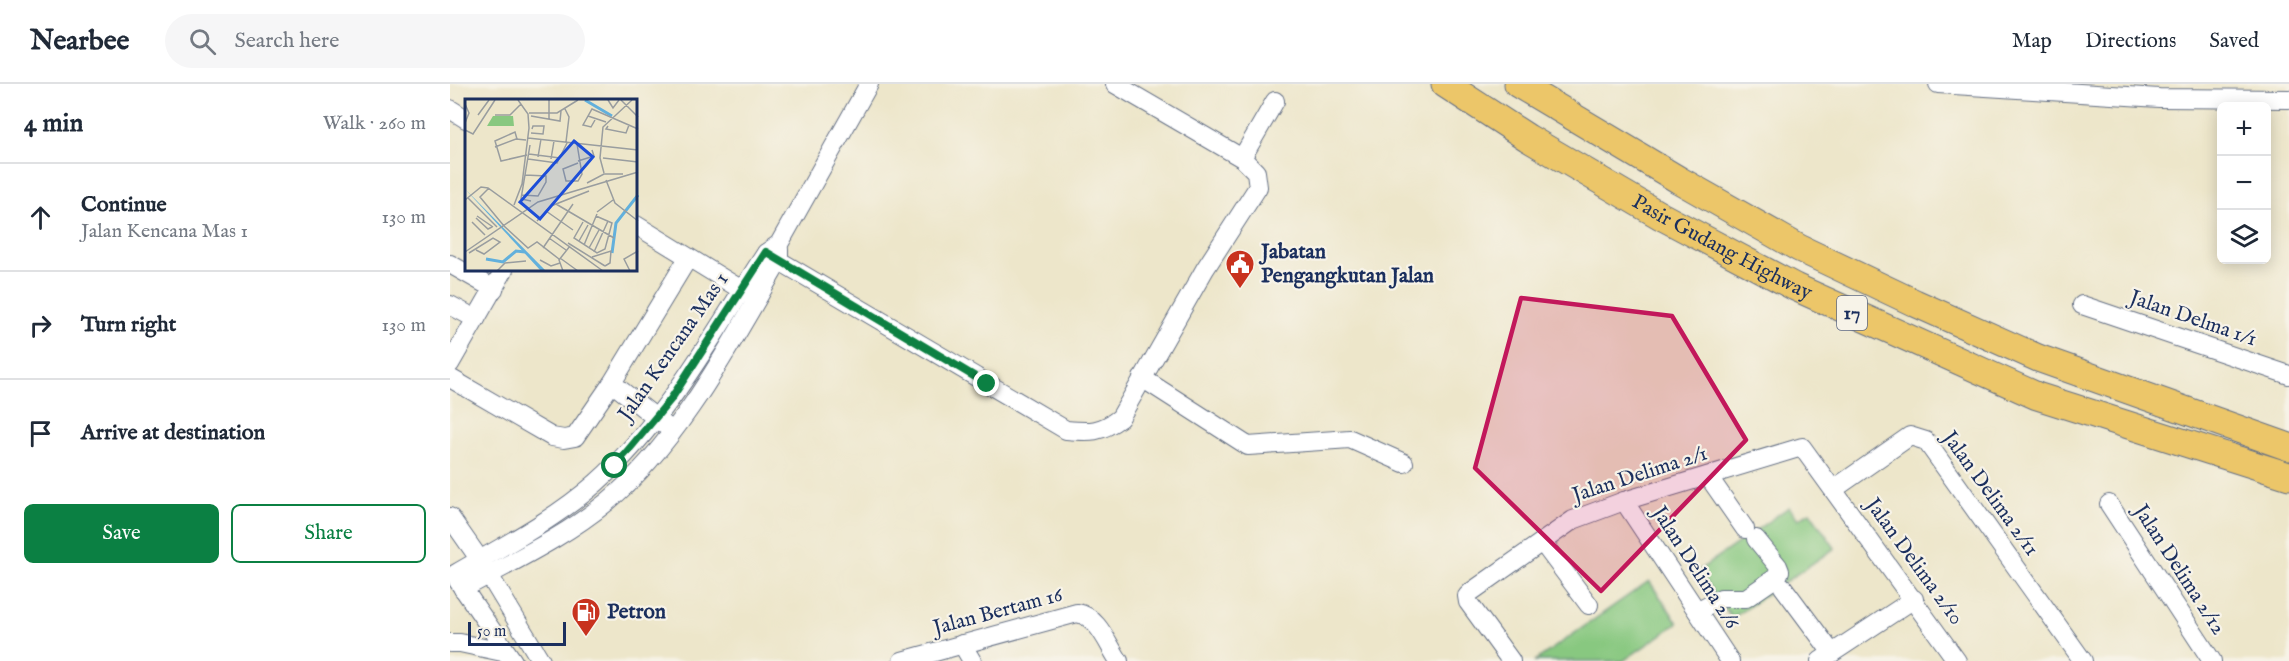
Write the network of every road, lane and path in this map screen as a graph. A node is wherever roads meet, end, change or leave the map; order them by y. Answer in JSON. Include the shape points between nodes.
{"nodes":[{"id":1,"x":869,"y":84,"type":"edge"},
{"id":2,"x":1115,"y":84,"type":"edge"},
{"id":3,"x":1445,"y":84,"type":"edge"},
{"id":4,"x":1518,"y":84,"type":"edge"},
{"id":5,"x":1938,"y":84,"type":"edge"},
{"id":6,"x":2076,"y":88,"type":"edge"},
{"id":7,"x":1137,"y":89,"type":"edge"},
{"id":8,"x":2289,"y":99,"type":"edge"},
{"id":9,"x":1275,"y":101,"type":"dead end"},
{"id":10,"x":450,"y":109,"type":"edge"},
{"id":11,"x":465,"y":118,"type":"edge"},
{"id":12,"x":1242,"y":158,"type":"junction"},
{"id":13,"x":638,"y":226,"type":"edge"},
{"id":14,"x":775,"y":252,"type":"junction"},
{"id":15,"x":688,"y":258,"type":"junction"},
{"id":16,"x":450,"y":264,"type":"edge"},
{"id":17,"x":503,"y":272,"type":"edge"},
{"id":18,"x":494,"y":289,"type":"junction"},
{"id":19,"x":749,"y":294,"type":"junction"},
{"id":20,"x":450,"y":305,"type":"edge"},
{"id":21,"x":2082,"y":305,"type":"dead end"},
{"id":22,"x":476,"y":320,"type":"junction"},
{"id":23,"x":450,"y":364,"type":"edge"},
{"id":24,"x":2289,"y":375,"type":"edge"},
{"id":25,"x":450,"y":378,"type":"edge"},
{"id":26,"x":1143,"y":378,"type":"junction"},
{"id":27,"x":612,"y":383,"type":"junction"},
{"id":28,"x":658,"y":417,"type":"junction"},
{"id":29,"x":672,"y":431,"type":"junction"},
{"id":30,"x":2289,"y":447,"type":"edge"},
{"id":31,"x":1404,"y":463,"type":"dead end"},
{"id":32,"x":1708,"y":476,"type":"junction"},
{"id":33,"x":2289,"y":476,"type":"edge"},
{"id":34,"x":1834,"y":489,"type":"junction"},
{"id":35,"x":1624,"y":501,"type":"junction"},
{"id":36,"x":2109,"y":504,"type":"dead end"},
{"id":37,"x":450,"y":517,"type":"edge"},
{"id":38,"x":1542,"y":542,"type":"junction"},
{"id":39,"x":484,"y":567,"type":"junction"},
{"id":40,"x":456,"y":577,"type":"edge"},
{"id":41,"x":1783,"y":587,"type":"dead end"},
{"id":42,"x":1914,"y":599,"type":"junction"},
{"id":43,"x":1589,"y":605,"type":"dead end"},
{"id":44,"x":1697,"y":611,"type":"junction"},
{"id":45,"x":450,"y":643,"type":"edge"},
{"id":46,"x":962,"y":644,"type":"junction"},
{"id":47,"x":510,"y":657,"type":"edge"},
{"id":48,"x":1826,"y":657,"type":"edge"},
{"id":49,"x":541,"y":661,"type":"edge"},
{"id":50,"x":902,"y":661,"type":"edge"},
{"id":51,"x":972,"y":661,"type":"edge"},
{"id":52,"x":1119,"y":661,"type":"edge"},
{"id":53,"x":1511,"y":661,"type":"edge"},
{"id":54,"x":1730,"y":661,"type":"edge"},
{"id":55,"x":1958,"y":661,"type":"edge"},
{"id":56,"x":2083,"y":661,"type":"edge"},
{"id":57,"x":2212,"y":661,"type":"edge"}],
"edges":[{"from":1,"to":14,"type":"street","name":"Jalan Kencana Mas 1"},
{"from":2,"to":7,"type":"street"},
{"from":3,"to":33,"type":"highway","name":"Pasir Gudang Highway","number":"17","via":[[1661,216],[1795,287],[2037,396]]},
{"from":4,"to":30,"type":"highway","name":"Pasir Gudang Highway","number":"17","via":[[1799,248],[1915,303],[2038,358]]},
{"from":5,"to":6,"type":"street"},
{"from":6,"to":8,"type":"street","via":[[2159,98]]},
{"from":7,"to":12,"type":"street"},
{"from":9,"to":12,"type":"street"},
{"from":10,"to":11,"type":"street"},
{"from":12,"to":26,"type":"street","via":[[1256,172],[1258,187],[1204,269]]},
{"from":13,"to":15,"type":"street"},
{"from":14,"to":19,"type":"street","name":"Jalan Kencana Mas 1"},
{"from":14,"to":26,"type":"street","via":[[1066,430],[1106,429],[1120,418]]},
{"from":15,"to":19,"type":"street"},
{"from":15,"to":27,"type":"street"},
{"from":16,"to":18,"type":"street"},
{"from":17,"to":18,"type":"street"},
{"from":18,"to":22,"type":"street"},
{"from":19,"to":28,"type":"street","name":"Jalan Kencana Mas 1"},
{"from":19,"to":29,"type":"street","name":"Jalan Kencana Mas 1","via":[[689,409]]},
{"from":20,"to":22,"type":"street"},
{"from":21,"to":24,"type":"street","name":"Jalan Delma 1/1"},
{"from":22,"to":23,"type":"street"},
{"from":25,"to":27,"type":"street","via":[[552,437],[564,440],[575,437]]},
{"from":26,"to":31,"type":"street","via":[[1248,446],[1350,439]]},
{"from":27,"to":28,"type":"street"},
{"from":28,"to":29,"type":"street"},
{"from":28,"to":39,"type":"street","name":"Jalan Kencana Mas 1","via":[[615,466],[572,503]]},
{"from":29,"to":39,"type":"street","name":"Jalan Kencana Mas 1","via":[[630,482],[585,519],[545,545]]},
{"from":32,"to":34,"type":"street","name":"Jalan Delima 2/1","via":[[1802,447]]},
{"from":32,"to":35,"type":"street","name":"Jalan Delima 2/1"},
{"from":32,"to":44,"type":"street","via":[[1780,572],[1746,598],[1721,598]]},
{"from":34,"to":42,"type":"street","name":"Jalan Delima 2/10"},
{"from":34,"to":56,"type":"street","name":"Jalan Delima 2/11","via":[[1910,436],[1926,441]]},
{"from":35,"to":38,"type":"street","name":"Jalan Delima 2/1","via":[[1573,520]]},
{"from":35,"to":44,"type":"street","name":"Jalan Delima 2/6"},
{"from":36,"to":57,"type":"street","name":"Jalan Delima 2/12"},
{"from":37,"to":39,"type":"street"},
{"from":38,"to":43,"type":"street"},
{"from":38,"to":53,"type":"street","name":"Jalan Delima 2/1","via":[[1467,596]]},
{"from":39,"to":40,"type":"street","name":"Jalan Kencana Mas 1"},
{"from":39,"to":49,"type":"street"},
{"from":40,"to":47,"type":"street"},
{"from":41,"to":48,"type":"street"},
{"from":42,"to":48,"type":"street"},
{"from":42,"to":55,"type":"street","name":"Jalan Delima 2/10"},
{"from":44,"to":54,"type":"street","name":"Jalan Delima 2/6"},
{"from":45,"to":47,"type":"street"},
{"from":46,"to":50,"type":"street","name":"Jalan Bertam 16"},
{"from":46,"to":51,"type":"street"},
{"from":46,"to":52,"type":"street","name":"Jalan Bertam 16","via":[[1077,613],[1092,619]]}]}
